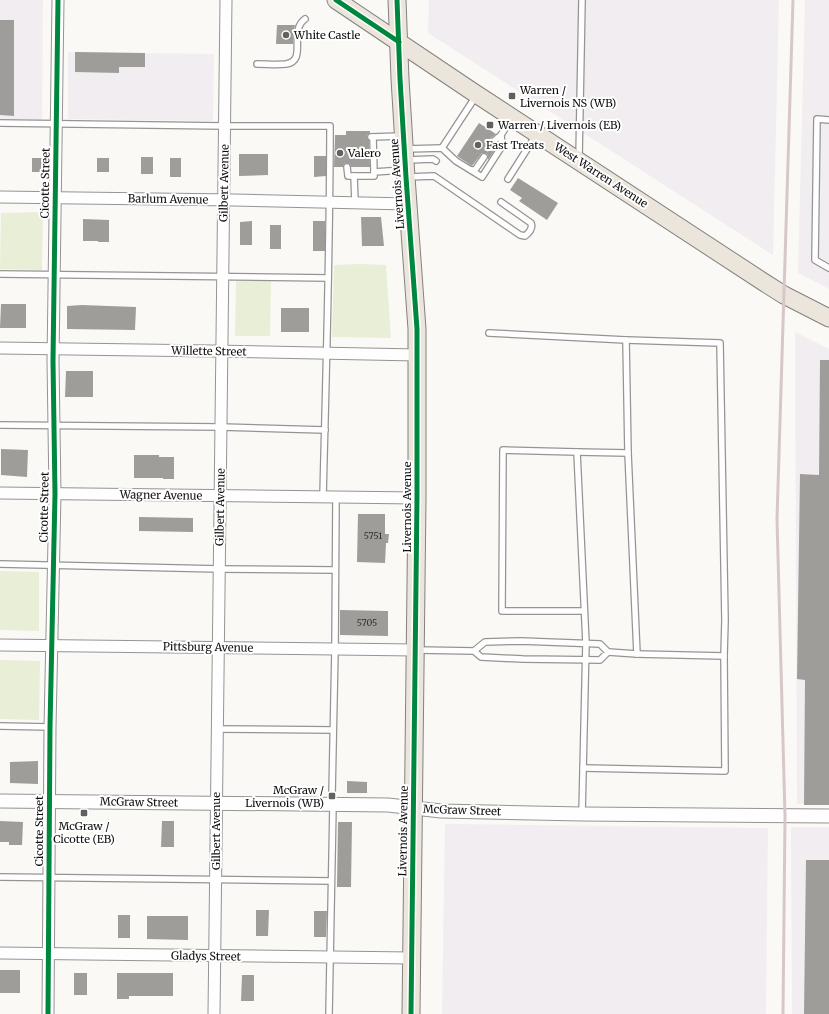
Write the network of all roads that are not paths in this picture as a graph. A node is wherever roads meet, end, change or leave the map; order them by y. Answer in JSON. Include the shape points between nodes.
{"nodes":[{"id":1,"x":58,"y":0,"type":"edge"},
{"id":2,"x":226,"y":0,"type":"edge"},
{"id":3,"x":336,"y":0,"type":"edge"},
{"id":4,"x":397,"y":0,"type":"edge"},
{"id":5,"x":582,"y":0,"type":"edge"},
{"id":6,"x":305,"y":19,"type":"dead end"},
{"id":7,"x":399,"y":42,"type":"junction"},
{"id":8,"x":257,"y":64,"type":"dead end"},
{"id":9,"x":477,"y":94,"type":"junction"},
{"id":10,"x":512,"y":117,"type":"junction"},
{"id":11,"x":829,"y":120,"type":"edge"},
{"id":12,"x":0,"y":123,"type":"edge"},
{"id":13,"x":56,"y":123,"type":"junction"},
{"id":14,"x":224,"y":126,"type":"junction"},
{"id":15,"x":537,"y":133,"type":"junction"},
{"id":16,"x":501,"y":135,"type":"junction"},
{"id":17,"x":442,"y":148,"type":"junction"},
{"id":18,"x":490,"y":148,"type":"dead end"},
{"id":19,"x":484,"y":157,"type":"dead end"},
{"id":20,"x":405,"y":158,"type":"junction"},
{"id":21,"x":579,"y":160,"type":"junction"},
{"id":22,"x":436,"y":161,"type":"dead end"},
{"id":23,"x":348,"y":167,"type":"dead end"},
{"id":24,"x":471,"y":170,"type":"junction"},
{"id":25,"x":374,"y":172,"type":"junction"},
{"id":26,"x":354,"y":176,"type":"junction"},
{"id":27,"x":508,"y":179,"type":"dead end"},
{"id":28,"x":0,"y":197,"type":"edge"},
{"id":29,"x":55,"y":198,"type":"junction"},
{"id":30,"x":223,"y":200,"type":"junction"},
{"id":31,"x":330,"y":202,"type":"junction"},
{"id":32,"x":355,"y":202,"type":"junction"},
{"id":33,"x":501,"y":202,"type":"dead end"},
{"id":34,"x":408,"y":204,"type":"junction"},
{"id":35,"x":829,"y":268,"type":"edge"},
{"id":36,"x":0,"y":274,"type":"edge"},
{"id":37,"x":54,"y":274,"type":"junction"},
{"id":38,"x":223,"y":277,"type":"junction"},
{"id":39,"x":328,"y":278,"type":"junction"},
{"id":40,"x":827,"y":315,"type":"edge"},
{"id":41,"x":489,"y":333,"type":"dead end"},
{"id":42,"x":626,"y":340,"type":"junction"},
{"id":43,"x":0,"y":348,"type":"edge"},
{"id":44,"x":53,"y":349,"type":"junction"},
{"id":45,"x":222,"y":351,"type":"junction"},
{"id":46,"x":327,"y":352,"type":"junction"},
{"id":47,"x":418,"y":355,"type":"junction"},
{"id":48,"x":0,"y":426,"type":"edge"},
{"id":49,"x":54,"y":426,"type":"junction"},
{"id":50,"x":221,"y":427,"type":"junction"},
{"id":51,"x":325,"y":430,"type":"junction"},
{"id":52,"x":577,"y":452,"type":"junction"},
{"id":53,"x":628,"y":453,"type":"junction"},
{"id":54,"x":0,"y":493,"type":"edge"},
{"id":55,"x":55,"y":494,"type":"junction"},
{"id":56,"x":221,"y":496,"type":"junction"},
{"id":57,"x":323,"y":497,"type":"junction"},
{"id":58,"x":336,"y":498,"type":"junction"},
{"id":59,"x":417,"y":498,"type":"junction"},
{"id":60,"x":0,"y":564,"type":"edge"},
{"id":61,"x":53,"y":565,"type":"junction"},
{"id":62,"x":220,"y":569,"type":"junction"},
{"id":63,"x":335,"y":570,"type":"junction"},
{"id":64,"x":584,"y":611,"type":"junction"},
{"id":65,"x":586,"y":644,"type":"junction"},
{"id":66,"x":0,"y":645,"type":"edge"},
{"id":67,"x":52,"y":645,"type":"junction"},
{"id":68,"x":218,"y":647,"type":"junction"},
{"id":69,"x":335,"y":649,"type":"junction"},
{"id":70,"x":415,"y":650,"type":"junction"},
{"id":71,"x":474,"y":651,"type":"junction"},
{"id":72,"x":608,"y":652,"type":"junction"},
{"id":73,"x":637,"y":654,"type":"junction"},
{"id":74,"x":724,"y":656,"type":"junction"},
{"id":75,"x":586,"y":660,"type":"junction"},
{"id":76,"x":0,"y":726,"type":"edge"},
{"id":77,"x":50,"y":727,"type":"junction"},
{"id":78,"x":217,"y":729,"type":"junction"},
{"id":79,"x":333,"y":730,"type":"junction"},
{"id":80,"x":583,"y":768,"type":"junction"},
{"id":81,"x":0,"y":801,"type":"edge"},
{"id":82,"x":50,"y":801,"type":"junction"},
{"id":83,"x":216,"y":803,"type":"junction"},
{"id":84,"x":333,"y":805,"type":"junction"},
{"id":85,"x":413,"y":808,"type":"junction"},
{"id":86,"x":582,"y":814,"type":"junction"},
{"id":87,"x":829,"y":816,"type":"edge"},
{"id":88,"x":0,"y":877,"type":"edge"},
{"id":89,"x":49,"y":877,"type":"junction"},
{"id":90,"x":216,"y":879,"type":"junction"},
{"id":91,"x":331,"y":880,"type":"junction"},
{"id":92,"x":0,"y":953,"type":"edge"},
{"id":93,"x":48,"y":954,"type":"junction"},
{"id":94,"x":215,"y":956,"type":"junction"},
{"id":95,"x":330,"y":957,"type":"junction"},
{"id":96,"x":411,"y":958,"type":"junction"},
{"id":97,"x":48,"y":1014,"type":"edge"},
{"id":98,"x":214,"y":1014,"type":"edge"},
{"id":99,"x":329,"y":1014,"type":"edge"},
{"id":100,"x":411,"y":1014,"type":"edge"}],
"edges":[{"from":1,"to":13,"type":"street","name":"Cicotte Street"},
{"from":2,"to":14,"type":"street","name":"Gilbert Avenue"},
{"from":3,"to":7,"type":"main road","name":"West Warren Avenue"},
{"from":4,"to":7,"type":"main road","name":"Livernois Avenue"},
{"from":5,"to":21,"type":"lane"},
{"from":6,"to":8,"type":"lane","via":[[298,28],[295,60],[286,64]]},
{"from":7,"to":9,"type":"main road","name":"West Warren Avenue"},
{"from":7,"to":20,"type":"main road","name":"Livernois Avenue"},
{"from":9,"to":10,"type":"main road","name":"West Warren Avenue"},
{"from":9,"to":17,"type":"lane"},
{"from":10,"to":15,"type":"main road","name":"West Warren Avenue"},
{"from":10,"to":16,"type":"lane"},
{"from":11,"to":35,"type":"lane","via":[[817,119],[816,260]]},
{"from":12,"to":13,"type":"lane"},
{"from":13,"to":14,"type":"lane"},
{"from":13,"to":29,"type":"street","name":"Cicotte Street"},
{"from":14,"to":30,"type":"street","name":"Gilbert Avenue"},
{"from":14,"to":31,"type":"lane","via":[[330,126]]},
{"from":15,"to":21,"type":"main road","name":"West Warren Avenue"},
{"from":15,"to":27,"type":"lane"},
{"from":16,"to":18,"type":"lane"},
{"from":16,"to":24,"type":"lane","via":[[502,146],[482,177]]},
{"from":17,"to":20,"type":"lane"},
{"from":17,"to":24,"type":"lane"},
{"from":19,"to":24,"type":"lane","via":[[474,170]]},
{"from":20,"to":22,"type":"lane"},
{"from":20,"to":25,"type":"lane"},
{"from":20,"to":25,"type":"lane","via":[[372,137]]},
{"from":20,"to":33,"type":"lane","via":[[520,235],[528,234],[531,223]]},
{"from":20,"to":34,"type":"main road","name":"Livernois Avenue"},
{"from":21,"to":40,"type":"main road","name":"West Warren Avenue","via":[[778,291]]},
{"from":23,"to":26,"type":"lane","via":[[348,176]]},
{"from":25,"to":26,"type":"lane","via":[[374,176]]},
{"from":26,"to":32,"type":"lane"},
{"from":28,"to":29,"type":"street","name":"Barlum Avenue"},
{"from":29,"to":30,"type":"street","name":"Barlum Avenue"},
{"from":29,"to":37,"type":"street","name":"Cicotte Street"},
{"from":30,"to":31,"type":"street","name":"Barlum Avenue"},
{"from":30,"to":38,"type":"street","name":"Gilbert Avenue"},
{"from":31,"to":32,"type":"street","name":"Barlum Avenue"},
{"from":31,"to":39,"type":"lane"},
{"from":32,"to":34,"type":"street","name":"Barlum Avenue"},
{"from":34,"to":47,"type":"main road","name":"Livernois Avenue"},
{"from":36,"to":37,"type":"lane"},
{"from":37,"to":38,"type":"lane"},
{"from":37,"to":44,"type":"street","name":"Cicotte Street"},
{"from":38,"to":39,"type":"lane"},
{"from":38,"to":45,"type":"street","name":"Gilbert Avenue"},
{"from":39,"to":46,"type":"lane"},
{"from":41,"to":42,"type":"lane"},
{"from":42,"to":53,"type":"lane"},
{"from":42,"to":74,"type":"lane","via":[[720,343]]},
{"from":43,"to":44,"type":"street","name":"Willette Street"},
{"from":44,"to":45,"type":"street","name":"Willette Street"},
{"from":44,"to":49,"type":"street","name":"Cicotte Street"},
{"from":45,"to":46,"type":"street","name":"Willette Street"},
{"from":45,"to":50,"type":"street","name":"Gilbert Avenue"},
{"from":46,"to":47,"type":"street","name":"Willette Street"},
{"from":46,"to":51,"type":"lane"},
{"from":47,"to":59,"type":"main road","name":"Livernois Avenue"},
{"from":48,"to":49,"type":"lane"},
{"from":49,"to":50,"type":"lane"},
{"from":49,"to":55,"type":"street","name":"Cicotte Street"},
{"from":50,"to":51,"type":"lane"},
{"from":50,"to":56,"type":"street","name":"Gilbert Avenue"},
{"from":51,"to":57,"type":"lane"},
{"from":52,"to":53,"type":"lane"},
{"from":52,"to":64,"type":"lane"},
{"from":52,"to":64,"type":"lane","via":[[503,450],[502,611]]},
{"from":53,"to":73,"type":"lane"},
{"from":54,"to":55,"type":"street","name":"Wagner Avenue"},
{"from":55,"to":56,"type":"street","name":"Wagner Avenue"},
{"from":55,"to":61,"type":"street","name":"Cicotte Street"},
{"from":56,"to":57,"type":"street","name":"Wagner Avenue"},
{"from":56,"to":62,"type":"street","name":"Gilbert Avenue"},
{"from":57,"to":58,"type":"street","name":"Wagner Avenue"},
{"from":58,"to":59,"type":"street","name":"Wagner Avenue"},
{"from":58,"to":63,"type":"lane"},
{"from":59,"to":70,"type":"main road","name":"Livernois Avenue"},
{"from":60,"to":61,"type":"lane"},
{"from":61,"to":62,"type":"lane"},
{"from":61,"to":67,"type":"street","name":"Cicotte Street"},
{"from":62,"to":63,"type":"lane"},
{"from":62,"to":68,"type":"street","name":"Gilbert Avenue"},
{"from":63,"to":69,"type":"lane"},
{"from":64,"to":65,"type":"lane"},
{"from":65,"to":71,"type":"lane","via":[[485,642]]},
{"from":65,"to":72,"type":"lane","via":[[600,644]]},
{"from":65,"to":75,"type":"lane"},
{"from":66,"to":67,"type":"street","name":"Pittsburg Avenue"},
{"from":67,"to":68,"type":"street","name":"Pittsburg Avenue"},
{"from":67,"to":77,"type":"street","name":"Cicotte Street"},
{"from":68,"to":69,"type":"street","name":"Pittsburg Avenue"},
{"from":68,"to":78,"type":"street","name":"Gilbert Avenue"},
{"from":69,"to":70,"type":"street","name":"Pittsburg Avenue"},
{"from":69,"to":79,"type":"lane"},
{"from":70,"to":71,"type":"lane"},
{"from":70,"to":85,"type":"main road","name":"Livernois Avenue"},
{"from":71,"to":75,"type":"lane","via":[[481,657]]},
{"from":72,"to":73,"type":"lane"},
{"from":72,"to":75,"type":"lane","via":[[600,660]]},
{"from":73,"to":74,"type":"lane"},
{"from":74,"to":80,"type":"lane","via":[[725,771]]},
{"from":75,"to":80,"type":"lane"},
{"from":76,"to":77,"type":"lane"},
{"from":77,"to":82,"type":"street","name":"Cicotte Street"},
{"from":78,"to":79,"type":"lane"},
{"from":78,"to":83,"type":"street","name":"Gilbert Avenue"},
{"from":79,"to":84,"type":"lane"},
{"from":80,"to":86,"type":"lane"},
{"from":81,"to":82,"type":"street","name":"McGraw Street"},
{"from":82,"to":83,"type":"street","name":"McGraw Street"},
{"from":82,"to":89,"type":"street","name":"Cicotte Street"},
{"from":83,"to":84,"type":"street","name":"McGraw Street"},
{"from":83,"to":90,"type":"street","name":"Gilbert Avenue"},
{"from":84,"to":85,"type":"street","name":"McGraw Street","via":[[388,805]]},
{"from":84,"to":91,"type":"lane"},
{"from":85,"to":86,"type":"street","name":"McGraw Street","via":[[441,811]]},
{"from":85,"to":96,"type":"main road","name":"Livernois Avenue"},
{"from":86,"to":87,"type":"street","name":"McGraw Street"},
{"from":88,"to":89,"type":"lane"},
{"from":89,"to":90,"type":"lane"},
{"from":89,"to":93,"type":"street","name":"Cicotte Street"},
{"from":90,"to":91,"type":"lane"},
{"from":90,"to":94,"type":"street","name":"Gilbert Avenue"},
{"from":91,"to":95,"type":"lane"},
{"from":92,"to":93,"type":"street","name":"Gladys Street"},
{"from":93,"to":94,"type":"street","name":"Gladys Street"},
{"from":93,"to":97,"type":"street","name":"Cicotte Street"},
{"from":94,"to":95,"type":"street","name":"Gladys Street"},
{"from":94,"to":98,"type":"street","name":"Gilbert Avenue"},
{"from":95,"to":96,"type":"street","name":"Gladys Street"},
{"from":95,"to":99,"type":"lane"},
{"from":96,"to":100,"type":"main road","name":"Livernois Avenue"}]}
